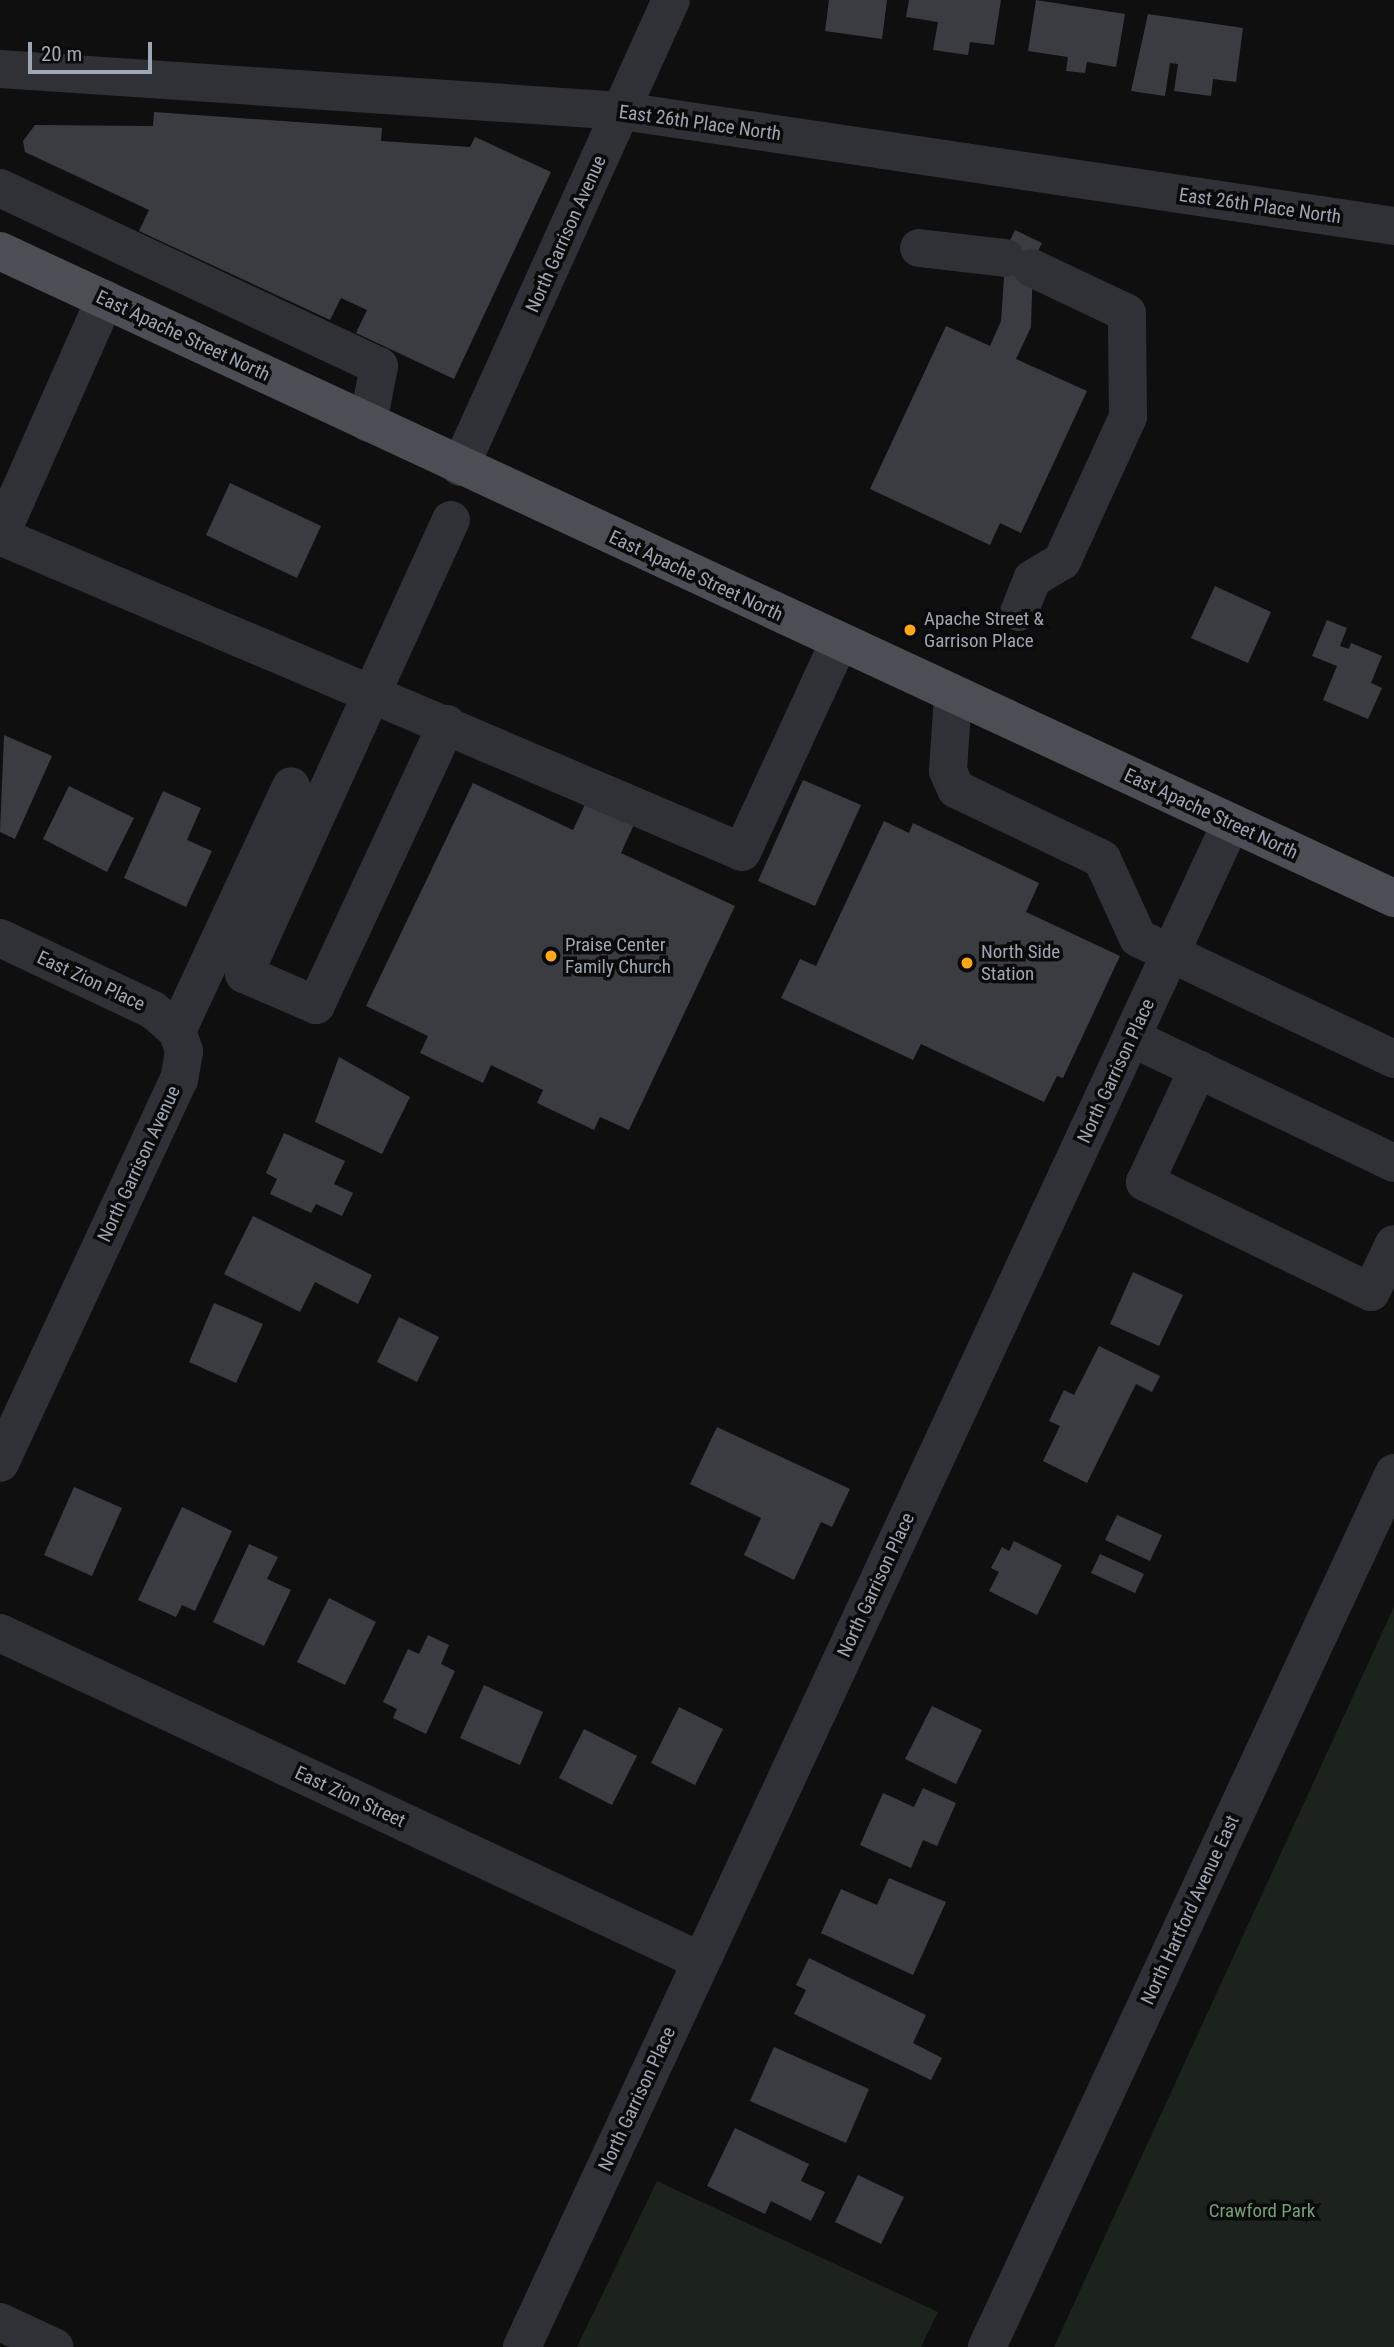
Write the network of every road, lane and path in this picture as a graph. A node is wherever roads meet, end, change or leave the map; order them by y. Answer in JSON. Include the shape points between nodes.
{"nodes":[{"id":1,"x":671,"y":0,"type":"edge"},
{"id":2,"x":0,"y":69,"type":"edge"},
{"id":3,"x":622,"y":111,"type":"junction"},
{"id":4,"x":0,"y":188,"type":"edge"},
{"id":5,"x":1394,"y":226,"type":"edge"},
{"id":6,"x":919,"y":248,"type":"dead end"},
{"id":7,"x":0,"y":251,"type":"edge"},
{"id":8,"x":104,"y":299,"type":"junction"},
{"id":9,"x":368,"y":423,"type":"junction"},
{"id":10,"x":460,"y":467,"type":"junction"},
{"id":11,"x":451,"y":520,"type":"dead end"},
{"id":12,"x":1019,"y":612,"type":"dead end"},
{"id":13,"x":839,"y":642,"type":"junction"},
{"id":14,"x":372,"y":691,"type":"junction"},
{"id":15,"x":953,"y":695,"type":"junction"},
{"id":16,"x":447,"y":724,"type":"junction"},
{"id":17,"x":291,"y":786,"type":"dead end"},
{"id":18,"x":1231,"y":823,"type":"junction"},
{"id":19,"x":1394,"y":898,"type":"edge"},
{"id":20,"x":0,"y":938,"type":"edge"},
{"id":21,"x":1171,"y":955,"type":"junction"},
{"id":22,"x":177,"y":1031,"type":"junction"},
{"id":23,"x":1132,"y":1038,"type":"junction"},
{"id":24,"x":1394,"y":1059,"type":"edge"},
{"id":25,"x":1198,"y":1069,"type":"junction"},
{"id":26,"x":1394,"y":1163,"type":"edge"},
{"id":27,"x":1394,"y":1244,"type":"edge"},
{"id":28,"x":0,"y":1463,"type":"edge"},
{"id":29,"x":1394,"y":1473,"type":"edge"},
{"id":30,"x":0,"y":1633,"type":"edge"},
{"id":31,"x":701,"y":1961,"type":"junction"},
{"id":32,"x":0,"y":2322,"type":"edge"},
{"id":33,"x":54,"y":2347,"type":"edge"},
{"id":34,"x":522,"y":2347,"type":"edge"},
{"id":35,"x":987,"y":2347,"type":"edge"}],
"edges":[{"from":1,"to":3,"type":"street","name":"North Garrison Avenue"},
{"from":2,"to":3,"type":"street","name":"East 26th Place North"},
{"from":3,"to":5,"type":"street","name":"East 26th Place North"},
{"from":3,"to":10,"type":"street","name":"North Garrison Avenue"},
{"from":4,"to":9,"type":"street","via":[[379,366]]},
{"from":6,"to":12,"type":"street","via":[[1019,263],[1127,313],[1128,417],[1062,561],[1032,579]]},
{"from":7,"to":8,"type":"main road","name":"East Apache Street North"},
{"from":8,"to":9,"type":"main road","name":"East Apache Street North"},
{"from":8,"to":14,"type":"street","via":[[0,536]]},
{"from":9,"to":10,"type":"main road","name":"East Apache Street North"},
{"from":10,"to":13,"type":"main road","name":"East Apache Street North"},
{"from":11,"to":14,"type":"street"},
{"from":13,"to":15,"type":"main road","name":"East Apache Street North"},
{"from":13,"to":16,"type":"street","via":[[743,852]]},
{"from":14,"to":16,"type":"street"},
{"from":14,"to":16,"type":"street","via":[[244,974],[316,1005]]},
{"from":15,"to":18,"type":"main road","name":"East Apache Street North"},
{"from":15,"to":21,"type":"street","via":[[948,771],[956,789],[1101,859],[1138,937]]},
{"from":17,"to":22,"type":"street"},
{"from":18,"to":19,"type":"main road","name":"East Apache Street North"},
{"from":18,"to":21,"type":"street","name":"North Garrison Place"},
{"from":20,"to":22,"type":"street","name":"East Zion Place","via":[[153,1010]]},
{"from":21,"to":23,"type":"street","name":"North Garrison Place"},
{"from":21,"to":24,"type":"street"},
{"from":22,"to":28,"type":"street","name":"North Garrison Avenue","via":[[184,1051],[179,1080]]},
{"from":23,"to":25,"type":"street"},
{"from":23,"to":31,"type":"street","name":"North Garrison Place"},
{"from":25,"to":26,"type":"street"},
{"from":25,"to":27,"type":"street","via":[[1145,1182],[1371,1292]]},
{"from":29,"to":35,"type":"street","name":"North Hartford Avenue East"},
{"from":30,"to":31,"type":"street","name":"East Zion Street"},
{"from":31,"to":34,"type":"street","name":"North Garrison Place"},
{"from":32,"to":33,"type":"street"}]}
